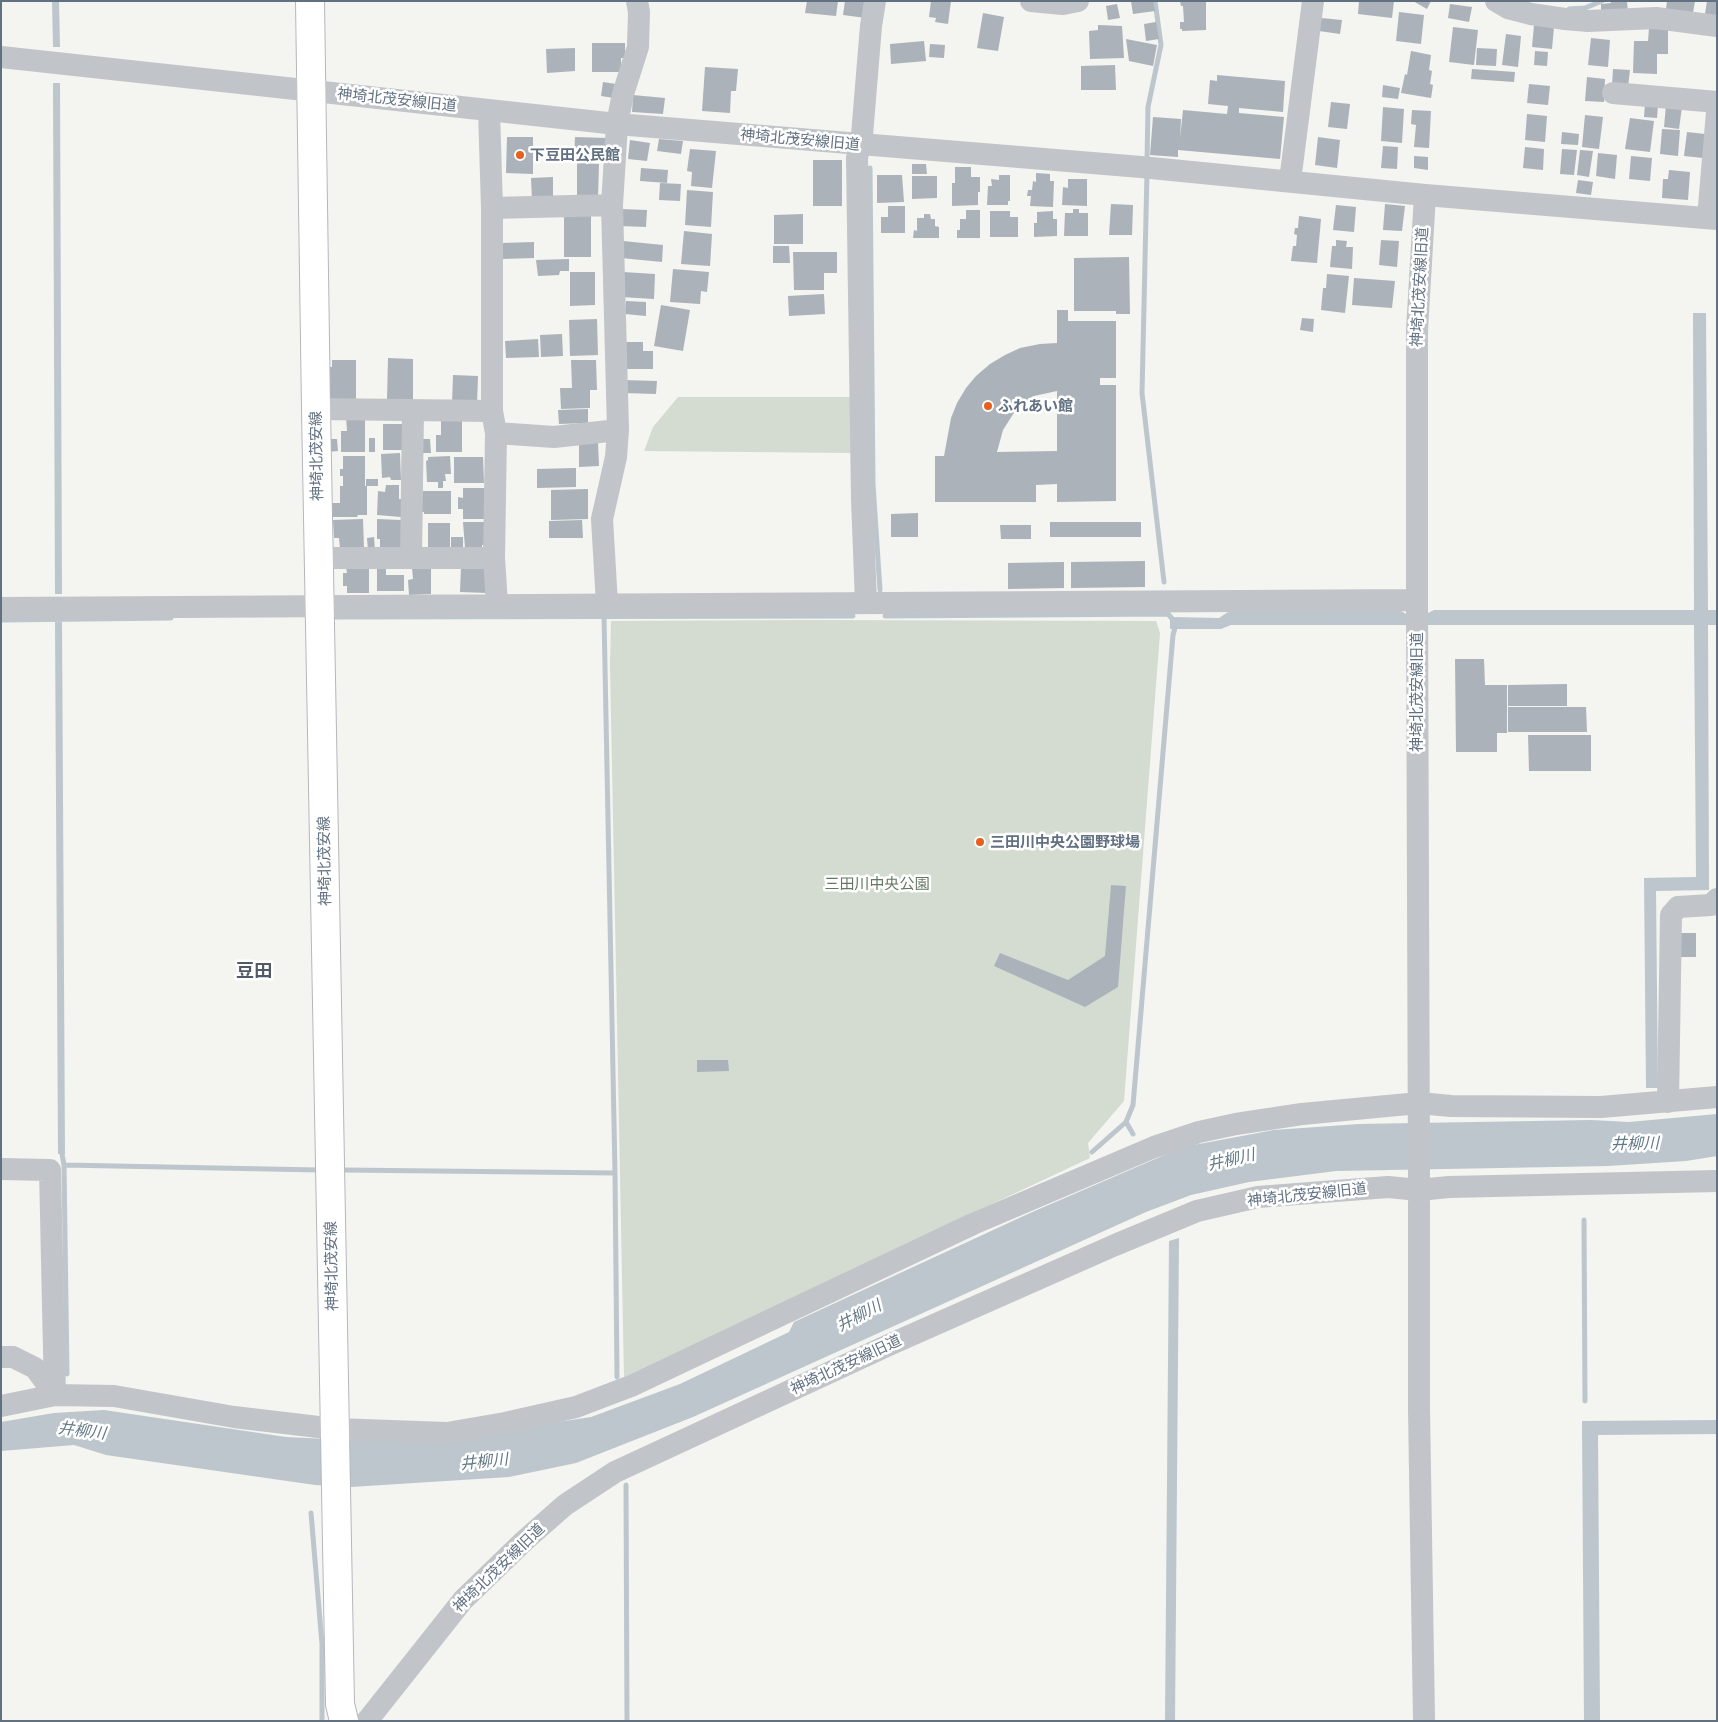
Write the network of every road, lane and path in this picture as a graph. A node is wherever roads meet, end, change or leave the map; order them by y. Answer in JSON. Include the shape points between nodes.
{"nodes":[{"id":1,"x":310,"y":1,"type":"edge"},
{"id":2,"x":637,"y":1,"type":"edge"},
{"id":3,"x":875,"y":1,"type":"edge"},
{"id":4,"x":1031,"y":1,"type":"edge"},
{"id":5,"x":1078,"y":1,"type":"edge"},
{"id":6,"x":1313,"y":1,"type":"edge"},
{"id":7,"x":1496,"y":1,"type":"edge"},
{"id":8,"x":1717,"y":26,"type":"edge"},
{"id":9,"x":1,"y":57,"type":"edge"},
{"id":10,"x":312,"y":91,"type":"junction"},
{"id":11,"x":1613,"y":93,"type":"dead end"},
{"id":12,"x":1717,"y":102,"type":"edge"},
{"id":13,"x":489,"y":111,"type":"junction"},
{"id":14,"x":617,"y":124,"type":"junction"},
{"id":15,"x":1716,"y":127,"type":"edge"},
{"id":16,"x":859,"y":145,"type":"junction"},
{"id":17,"x":1290,"y":181,"type":"junction"},
{"id":18,"x":1425,"y":194,"type":"junction"},
{"id":19,"x":612,"y":205,"type":"junction"},
{"id":20,"x":492,"y":208,"type":"junction"},
{"id":21,"x":1712,"y":219,"type":"edge"},
{"id":22,"x":316,"y":409,"type":"junction"},
{"id":23,"x":413,"y":410,"type":"junction"},
{"id":24,"x":492,"y":411,"type":"junction"},
{"id":25,"x":618,"y":430,"type":"junction"},
{"id":26,"x":496,"y":433,"type":"junction"},
{"id":27,"x":320,"y":558,"type":"junction"},
{"id":28,"x":411,"y":558,"type":"junction"},
{"id":29,"x":494,"y":558,"type":"junction"},
{"id":30,"x":866,"y":603,"type":"junction"},
{"id":31,"x":497,"y":604,"type":"junction"},
{"id":32,"x":607,"y":604,"type":"junction"},
{"id":33,"x":320,"y":605,"type":"junction"},
{"id":34,"x":1,"y":608,"type":"edge"},
{"id":35,"x":1417,"y":613,"type":"junction"},
{"id":36,"x":1717,"y":899,"type":"edge"},
{"id":37,"x":1717,"y":1097,"type":"edge"},
{"id":38,"x":1668,"y":1102,"type":"junction"},
{"id":39,"x":1419,"y":1109,"type":"junction"},
{"id":40,"x":1,"y":1169,"type":"edge"},
{"id":41,"x":1717,"y":1181,"type":"edge"},
{"id":42,"x":1419,"y":1183,"type":"junction"},
{"id":43,"x":1,"y":1357,"type":"edge"},
{"id":44,"x":55,"y":1395,"type":"junction"},
{"id":45,"x":1,"y":1406,"type":"edge"},
{"id":46,"x":335,"y":1429,"type":"junction"},
{"id":47,"x":344,"y":1721,"type":"edge"},
{"id":48,"x":367,"y":1721,"type":"edge"},
{"id":49,"x":1424,"y":1721,"type":"edge"}],
"edges":[{"from":1,"to":10,"type":"main road","name":"神埼北茂安線"},
{"from":2,"to":14,"type":"street","via":[[638,47]]},
{"from":3,"to":16,"type":"street"},
{"from":4,"to":5,"type":"street","via":[[1062,4]]},
{"from":6,"to":17,"type":"street"},
{"from":7,"to":8,"type":"street","via":[[1530,14],[1565,19],[1656,18]]},
{"from":9,"to":10,"type":"street","name":"神埼北茂安線旧道"},
{"from":10,"to":13,"type":"street","name":"神埼北茂安線旧道"},
{"from":10,"to":22,"type":"main road","name":"神埼北茂安線"},
{"from":11,"to":12,"type":"street"},
{"from":13,"to":14,"type":"street","name":"神埼北茂安線旧道"},
{"from":13,"to":20,"type":"street"},
{"from":14,"to":16,"type":"street","name":"神埼北茂安線旧道"},
{"from":14,"to":19,"type":"street"},
{"from":15,"to":21,"type":"street"},
{"from":16,"to":17,"type":"street","name":"神埼北茂安線旧道"},
{"from":16,"to":30,"type":"street"},
{"from":17,"to":18,"type":"street","name":"神埼北茂安線旧道"},
{"from":18,"to":21,"type":"street","name":"神埼北茂安線旧道"},
{"from":18,"to":35,"type":"street","name":"神埼北茂安線旧道","via":[[1417,330]]},
{"from":19,"to":20,"type":"street"},
{"from":19,"to":25,"type":"street"},
{"from":20,"to":24,"type":"street"},
{"from":22,"to":23,"type":"street"},
{"from":22,"to":27,"type":"main road","name":"神埼北茂安線"},
{"from":23,"to":24,"type":"street"},
{"from":23,"to":28,"type":"street"},
{"from":24,"to":26,"type":"street"},
{"from":25,"to":26,"type":"street","via":[[554,437]]},
{"from":25,"to":32,"type":"street","via":[[616,457],[602,519]]},
{"from":26,"to":29,"type":"street"},
{"from":27,"to":28,"type":"street"},
{"from":27,"to":33,"type":"main road","name":"神埼北茂安線"},
{"from":28,"to":29,"type":"street"},
{"from":29,"to":31,"type":"street"},
{"from":30,"to":32,"type":"street"},
{"from":30,"to":35,"type":"street"},
{"from":31,"to":32,"type":"street"},
{"from":31,"to":33,"type":"street"},
{"from":33,"to":34,"type":"street"},
{"from":33,"to":46,"type":"main road","name":"神埼北茂安線"},
{"from":35,"to":39,"type":"street","name":"神埼北茂安線旧道"},
{"from":36,"to":38,"type":"street","via":[[1711,905],[1678,907],[1671,915]]},
{"from":37,"to":38,"type":"street"},
{"from":38,"to":39,"type":"street","via":[[1601,1107],[1451,1106]]},
{"from":39,"to":42,"type":"street","name":"神埼北茂安線旧道"},
{"from":39,"to":46,"type":"street","via":[[1302,1114],[1200,1132],[1154,1147],[973,1224],[632,1386],[576,1407],[448,1432]]},
{"from":40,"to":44,"type":"street","via":[[50,1170]]},
{"from":41,"to":42,"type":"street","name":"神埼北茂安線旧道","via":[[1449,1187]]},
{"from":42,"to":48,"type":"street","name":"神埼北茂安線旧道","via":[[1258,1197],[1196,1211],[936,1324],[614,1472],[565,1505],[463,1600]]},
{"from":42,"to":49,"type":"street"},
{"from":43,"to":44,"type":"street","via":[[13,1357],[35,1368]]},
{"from":44,"to":45,"type":"street"},
{"from":44,"to":46,"type":"street","via":[[114,1396],[234,1417]]},
{"from":46,"to":47,"type":"main road","name":"神埼北茂安線","via":[[340,1704]]}]}
